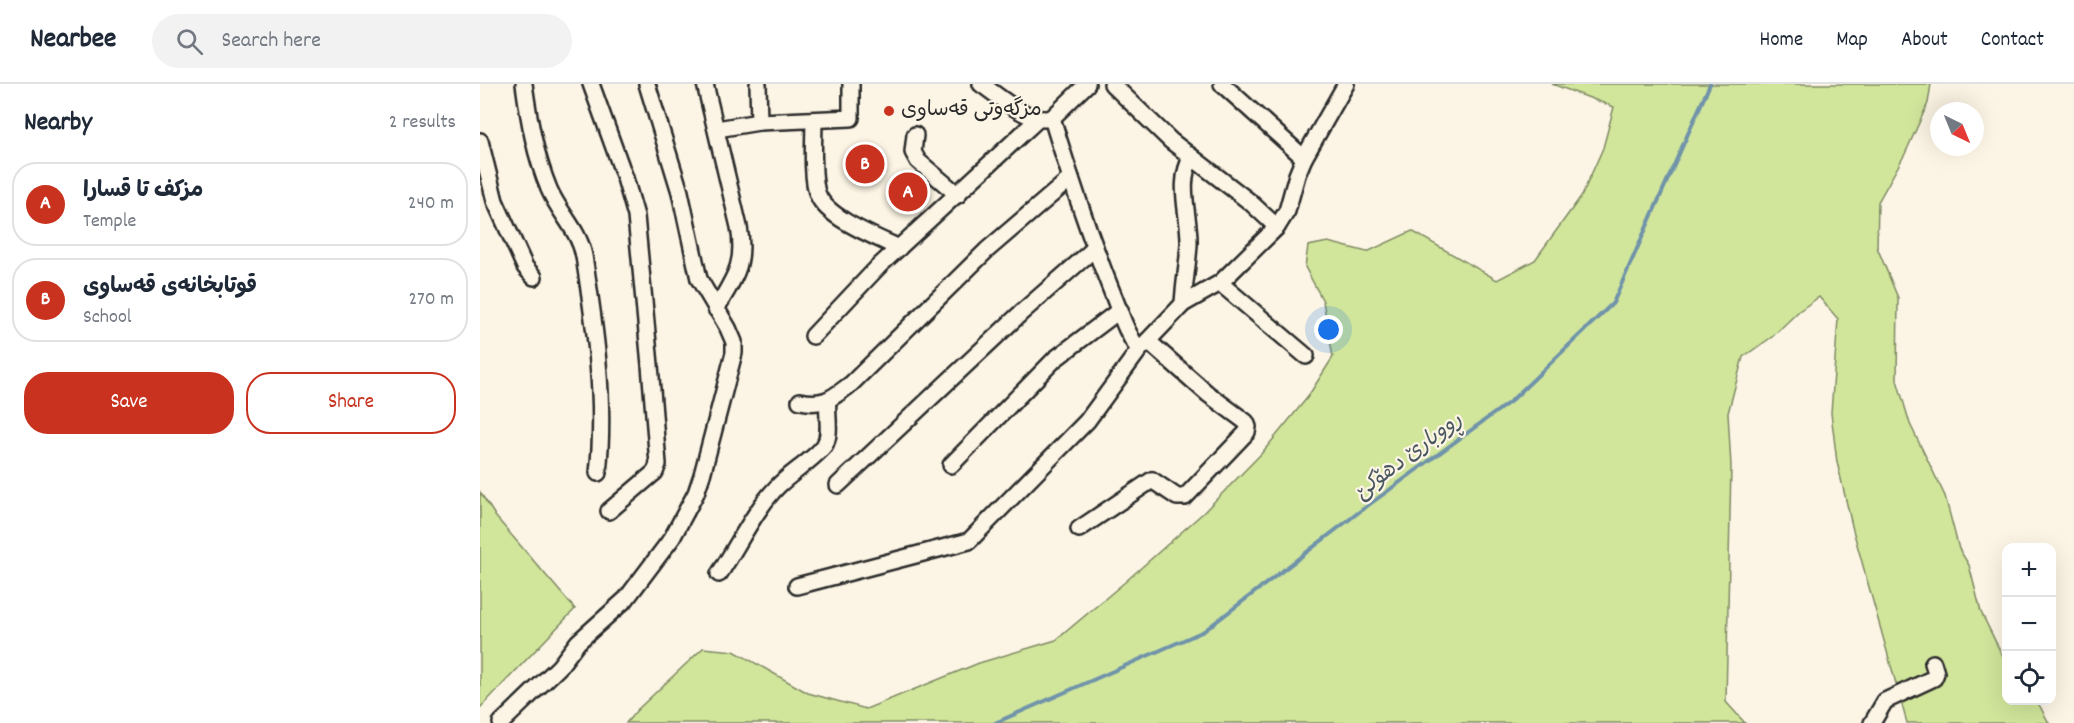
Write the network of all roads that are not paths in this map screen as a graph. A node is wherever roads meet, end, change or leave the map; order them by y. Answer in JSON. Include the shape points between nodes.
{"nodes":[{"id":1,"x":524,"y":84,"type":"edge"},
{"id":2,"x":591,"y":84,"type":"edge"},
{"id":3,"x":647,"y":84,"type":"edge"},
{"id":4,"x":705,"y":84,"type":"edge"},
{"id":5,"x":759,"y":84,"type":"edge"},
{"id":6,"x":851,"y":84,"type":"edge"},
{"id":7,"x":981,"y":84,"type":"edge"},
{"id":8,"x":1087,"y":84,"type":"edge"},
{"id":9,"x":1112,"y":84,"type":"edge"},
{"id":10,"x":1222,"y":84,"type":"edge"},
{"id":11,"x":1346,"y":84,"type":"edge"},
{"id":12,"x":1045,"y":119,"type":"junction"},
{"id":13,"x":814,"y":120,"type":"junction"},
{"id":14,"x":759,"y":122,"type":"junction"},
{"id":15,"x":717,"y":129,"type":"junction"},
{"id":16,"x":915,"y":135,"type":"dead end"},
{"id":17,"x":480,"y":141,"type":"edge"},
{"id":18,"x":1192,"y":157,"type":"junction"},
{"id":19,"x":1304,"y":158,"type":"junction"},
{"id":20,"x":1071,"y":177,"type":"junction"},
{"id":21,"x":958,"y":195,"type":"junction"},
{"id":22,"x":1277,"y":227,"type":"junction"},
{"id":23,"x":898,"y":248,"type":"junction"},
{"id":24,"x":1095,"y":248,"type":"junction"},
{"id":25,"x":534,"y":277,"type":"dead end"},
{"id":26,"x":1220,"y":283,"type":"junction"},
{"id":27,"x":1182,"y":304,"type":"junction"},
{"id":28,"x":716,"y":309,"type":"junction"},
{"id":29,"x":1120,"y":310,"type":"junction"},
{"id":30,"x":813,"y":336,"type":"dead end"},
{"id":31,"x":1144,"y":346,"type":"junction"},
{"id":32,"x":1306,"y":356,"type":"dead end"},
{"id":33,"x":800,"y":401,"type":"dead end"},
{"id":34,"x":828,"y":401,"type":"junction"},
{"id":35,"x":951,"y":465,"type":"dead end"},
{"id":36,"x":598,"y":473,"type":"dead end"},
{"id":37,"x":838,"y":485,"type":"dead end"},
{"id":38,"x":609,"y":511,"type":"dead end"},
{"id":39,"x":1079,"y":529,"type":"dead end"},
{"id":40,"x":718,"y":573,"type":"dead end"},
{"id":41,"x":797,"y":586,"type":"dead end"},
{"id":42,"x":1933,"y":663,"type":"dead end"},
{"id":43,"x":501,"y":723,"type":"edge"},
{"id":44,"x":1872,"y":723,"type":"edge"}],
"edges":[{"from":1,"to":36,"type":"street","via":[[532,139],[543,172],[582,244],[601,409]]},
{"from":2,"to":38,"type":"street","via":[[636,216],[658,464],[655,472]]},
{"from":3,"to":28,"type":"street","via":[[680,192],[699,279]]},
{"from":4,"to":15,"type":"street"},
{"from":5,"to":14,"type":"street"},
{"from":6,"to":13,"type":"street","via":[[850,118]]},
{"from":7,"to":12,"type":"street"},
{"from":8,"to":12,"type":"street"},
{"from":9,"to":18,"type":"street"},
{"from":10,"to":19,"type":"street"},
{"from":11,"to":19,"type":"street"},
{"from":12,"to":20,"type":"street"},
{"from":12,"to":21,"type":"street"},
{"from":13,"to":14,"type":"street"},
{"from":13,"to":23,"type":"street","via":[[815,179],[824,204],[846,223]]},
{"from":14,"to":15,"type":"street"},
{"from":15,"to":28,"type":"street","via":[[742,249],[736,275]]},
{"from":16,"to":21,"type":"street","via":[[913,152],[918,161]]},
{"from":17,"to":25,"type":"street","via":[[495,201],[525,267]]},
{"from":18,"to":22,"type":"street"},
{"from":18,"to":27,"type":"street","via":[[1184,177],[1189,244]]},
{"from":19,"to":22,"type":"street","via":[[1287,211]]},
{"from":20,"to":24,"type":"street"},
{"from":20,"to":34,"type":"street","via":[[987,250],[851,384]]},
{"from":21,"to":23,"type":"street"},
{"from":22,"to":26,"type":"street"},
{"from":23,"to":30,"type":"street"},
{"from":24,"to":29,"type":"street"},
{"from":24,"to":37,"type":"street"},
{"from":26,"to":27,"type":"street"},
{"from":26,"to":32,"type":"street"},
{"from":27,"to":31,"type":"street"},
{"from":28,"to":43,"type":"street","via":[[734,342],[734,353],[705,464],[687,511],[672,538],[626,599],[578,642],[559,667]]},
{"from":29,"to":31,"type":"street","via":[[1127,333]]},
{"from":29,"to":35,"type":"street","via":[[1055,359]]},
{"from":31,"to":39,"type":"street","via":[[1246,422],[1247,432],[1185,497],[1177,497],[1152,480]]},
{"from":31,"to":41,"type":"street","via":[[1087,421],[969,541]]},
{"from":33,"to":34,"type":"street"},
{"from":34,"to":40,"type":"street","via":[[828,435],[824,446],[778,486]]},
{"from":42,"to":44,"type":"street","via":[[1934,678],[1885,701]]}]}
